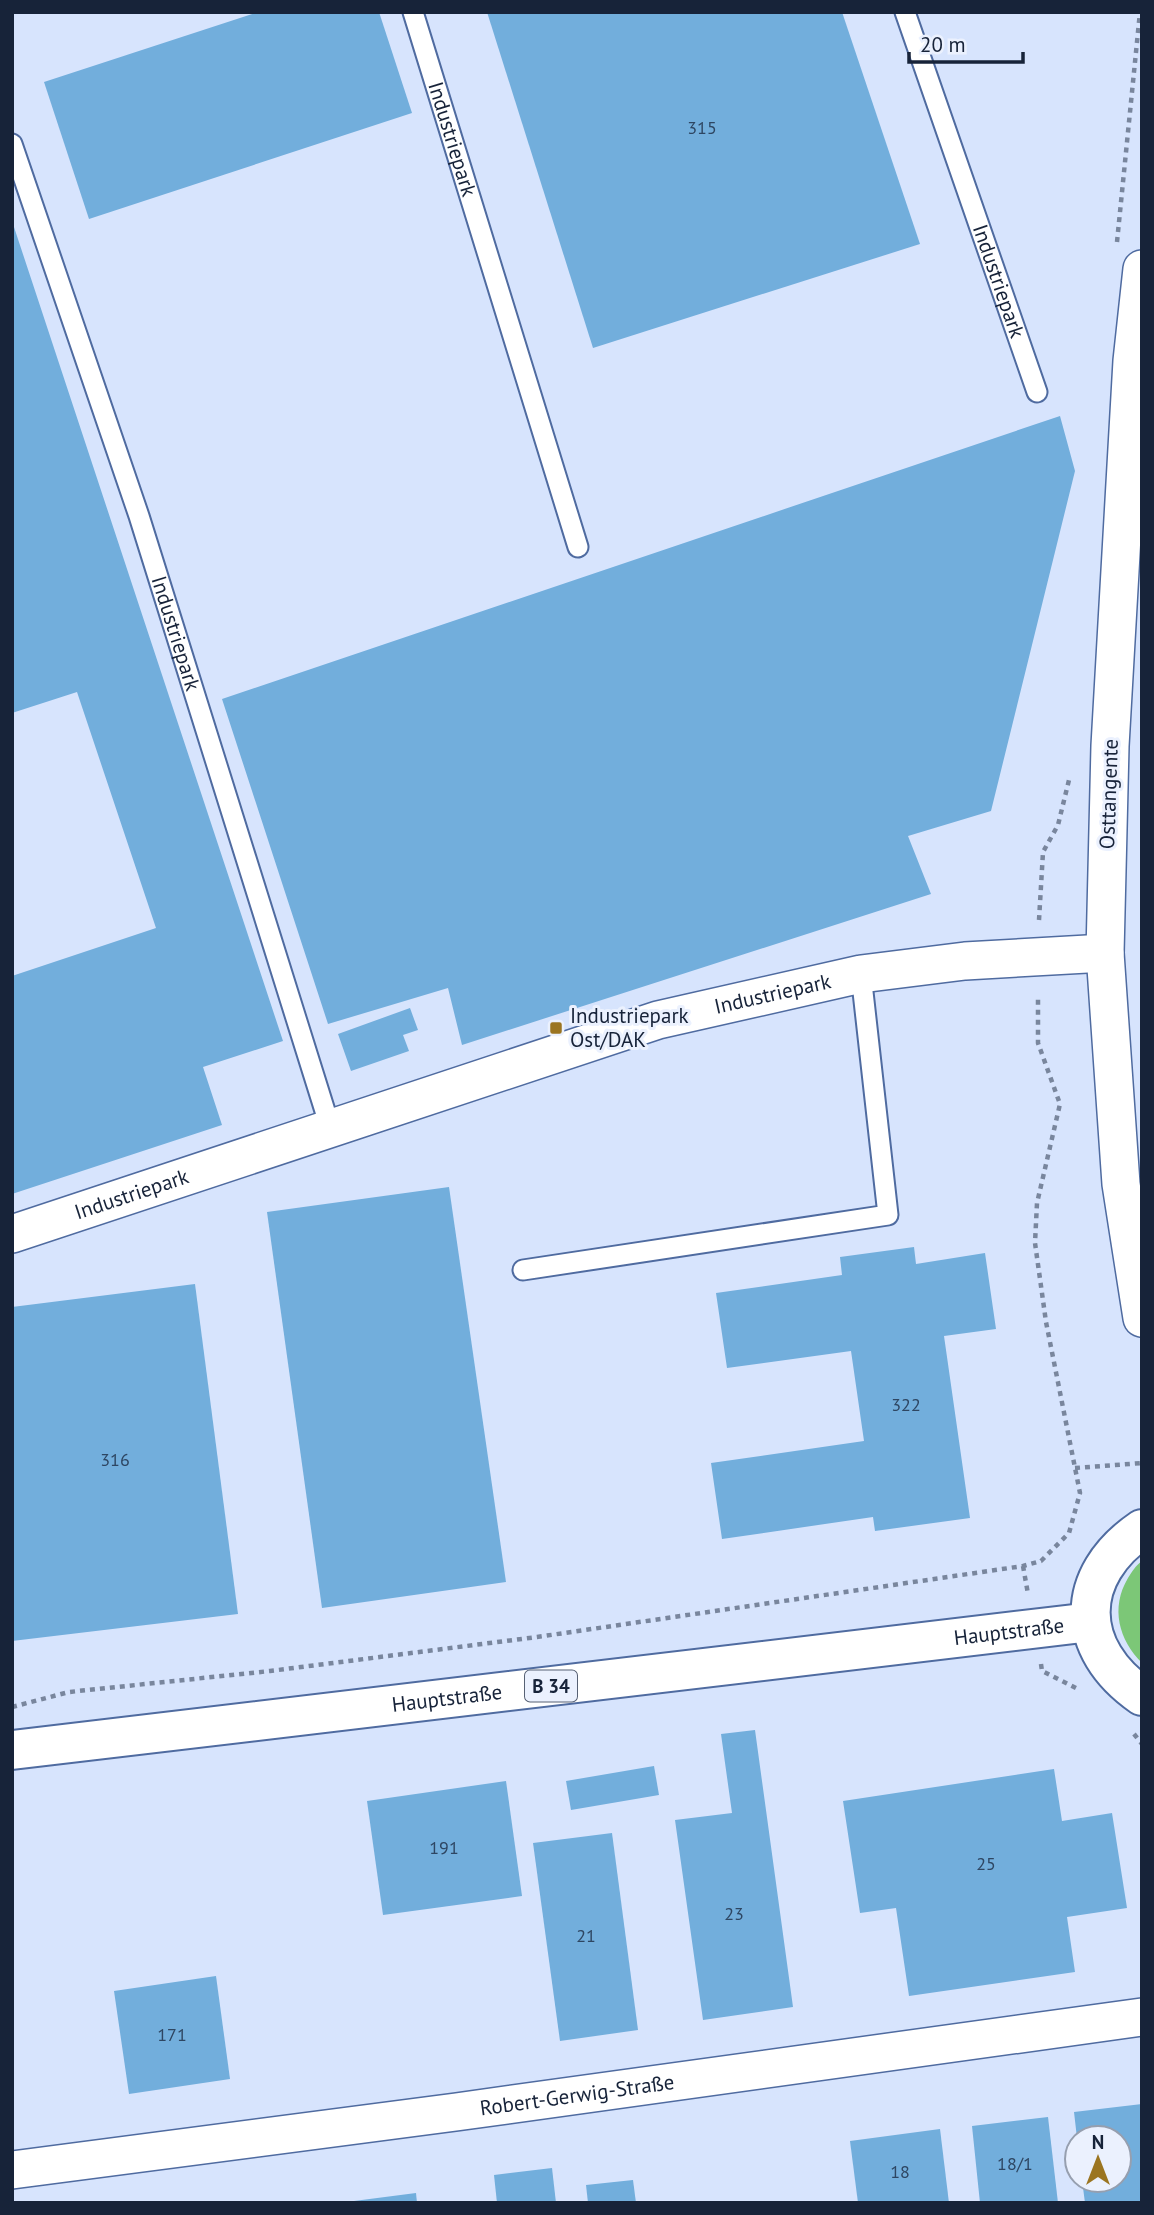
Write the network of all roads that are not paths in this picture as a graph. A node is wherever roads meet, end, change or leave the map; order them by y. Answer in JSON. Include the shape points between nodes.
{"nodes":[{"id":1,"x":413,"y":12,"type":"edge"},
{"id":2,"x":905,"y":12,"type":"edge"},
{"id":3,"x":12,"y":145,"type":"edge"},
{"id":4,"x":1142,"y":269,"type":"edge"},
{"id":5,"x":1037,"y":392,"type":"dead end"},
{"id":6,"x":579,"y":547,"type":"dead end"},
{"id":7,"x":1105,"y":953,"type":"junction"},
{"id":8,"x":861,"y":974,"type":"junction"},
{"id":9,"x":330,"y":1127,"type":"junction"},
{"id":10,"x":12,"y":1234,"type":"edge"},
{"id":11,"x":523,"y":1270,"type":"dead end"},
{"id":12,"x":1142,"y":1318,"type":"edge"},
{"id":13,"x":1142,"y":1529,"type":"edge"},
{"id":14,"x":1091,"y":1622,"type":"junction"},
{"id":15,"x":1142,"y":1696,"type":"edge"},
{"id":16,"x":12,"y":1751,"type":"edge"},
{"id":17,"x":1142,"y":2017,"type":"edge"},
{"id":18,"x":12,"y":2170,"type":"edge"}],
"edges":[{"from":1,"to":6,"type":"lane","name":"Industriepark"},
{"from":2,"to":5,"type":"lane","name":"Industriepark"},
{"from":3,"to":9,"type":"lane","name":"Industriepark","via":[[139,516]]},
{"from":4,"to":7,"type":"street","name":"Osttangente","via":[[1132,361],[1110,746]]},
{"from":7,"to":8,"type":"street","name":"Industriepark","via":[[965,961]]},
{"from":7,"to":12,"type":"street","name":"Osttangente","via":[[1121,1184]]},
{"from":8,"to":9,"type":"street","name":"Industriepark","via":[[658,1020]]},
{"from":8,"to":11,"type":"lane","via":[[888,1214]]},
{"from":9,"to":10,"type":"street","name":"Industriepark"},
{"from":13,"to":14,"type":"main road","via":[[1120,1544],[1102,1566],[1092,1593]]},
{"from":14,"to":15,"type":"main road","via":[[1099,1652],[1116,1678]]},
{"from":14,"to":16,"type":"main road","name":"Hauptstraße","number":"B 34"},
{"from":17,"to":18,"type":"street","name":"Robert-Gerwig-Straße"}]}
